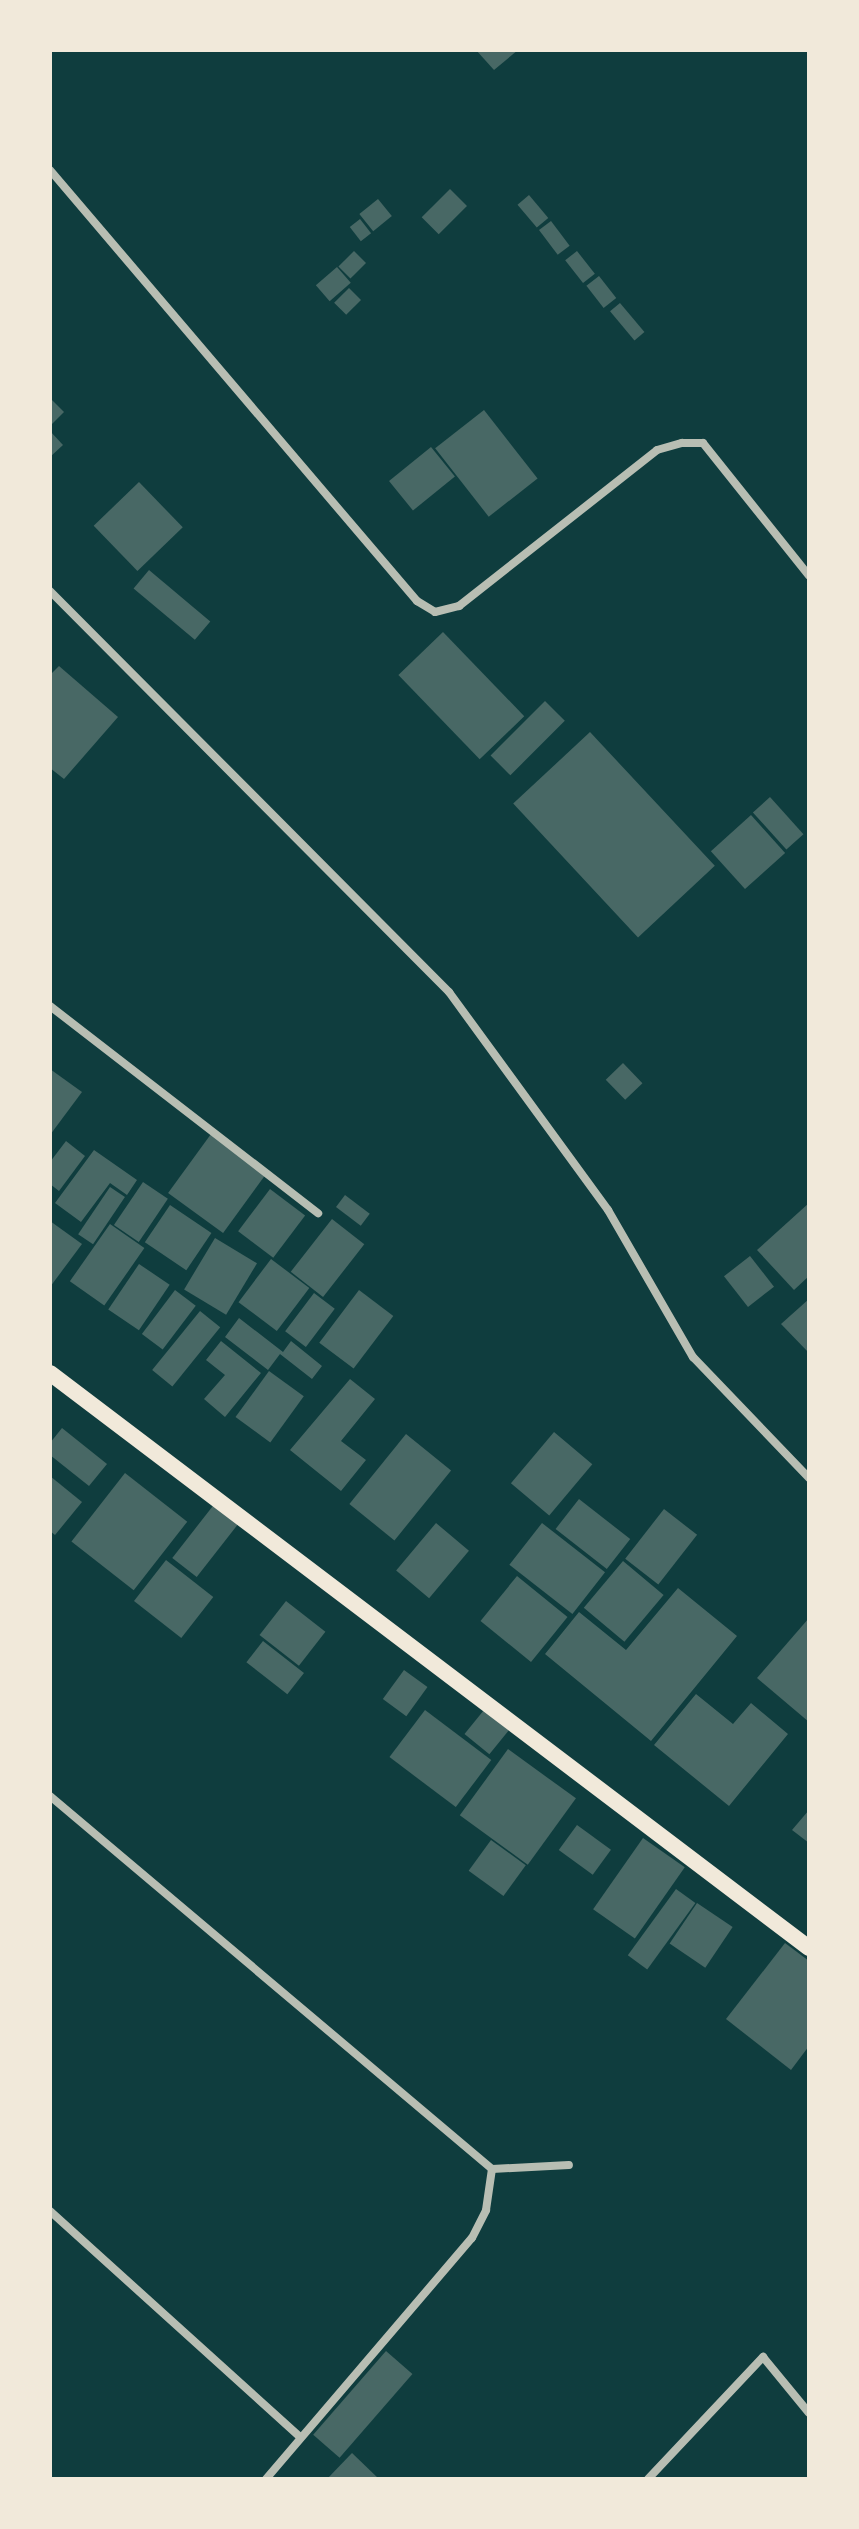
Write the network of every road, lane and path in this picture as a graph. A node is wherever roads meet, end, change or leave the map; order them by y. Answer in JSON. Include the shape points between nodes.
{"nodes":[{"id":1,"x":50,"y":170,"type":"edge"},
{"id":2,"x":809,"y":576,"type":"edge"},
{"id":3,"x":50,"y":591,"type":"edge"},
{"id":4,"x":50,"y":1006,"type":"edge"},
{"id":5,"x":318,"y":1213,"type":"dead end"},
{"id":6,"x":50,"y":1373,"type":"edge"},
{"id":7,"x":809,"y":1478,"type":"edge"},
{"id":8,"x":50,"y":1796,"type":"edge"},
{"id":9,"x":809,"y":1948,"type":"edge"},
{"id":10,"x":569,"y":2165,"type":"dead end"},
{"id":11,"x":492,"y":2169,"type":"junction"},
{"id":12,"x":50,"y":2211,"type":"edge"},
{"id":13,"x":809,"y":2413,"type":"edge"},
{"id":14,"x":300,"y":2437,"type":"junction"},
{"id":15,"x":266,"y":2479,"type":"edge"},
{"id":16,"x":648,"y":2479,"type":"edge"}],
"edges":[{"from":1,"to":2,"type":"street","via":[[417,601],[435,612],[459,606],[657,450],[682,443],[703,443]]},
{"from":3,"to":7,"type":"street","via":[[449,992],[608,1210],[693,1357]]},
{"from":4,"to":5,"type":"street"},
{"from":6,"to":9,"type":"main road"},
{"from":8,"to":11,"type":"street"},
{"from":10,"to":11,"type":"street"},
{"from":11,"to":14,"type":"street","via":[[486,2210],[472,2238]]},
{"from":12,"to":14,"type":"street"},
{"from":13,"to":16,"type":"street","via":[[763,2357]]},
{"from":14,"to":15,"type":"street"}]}
